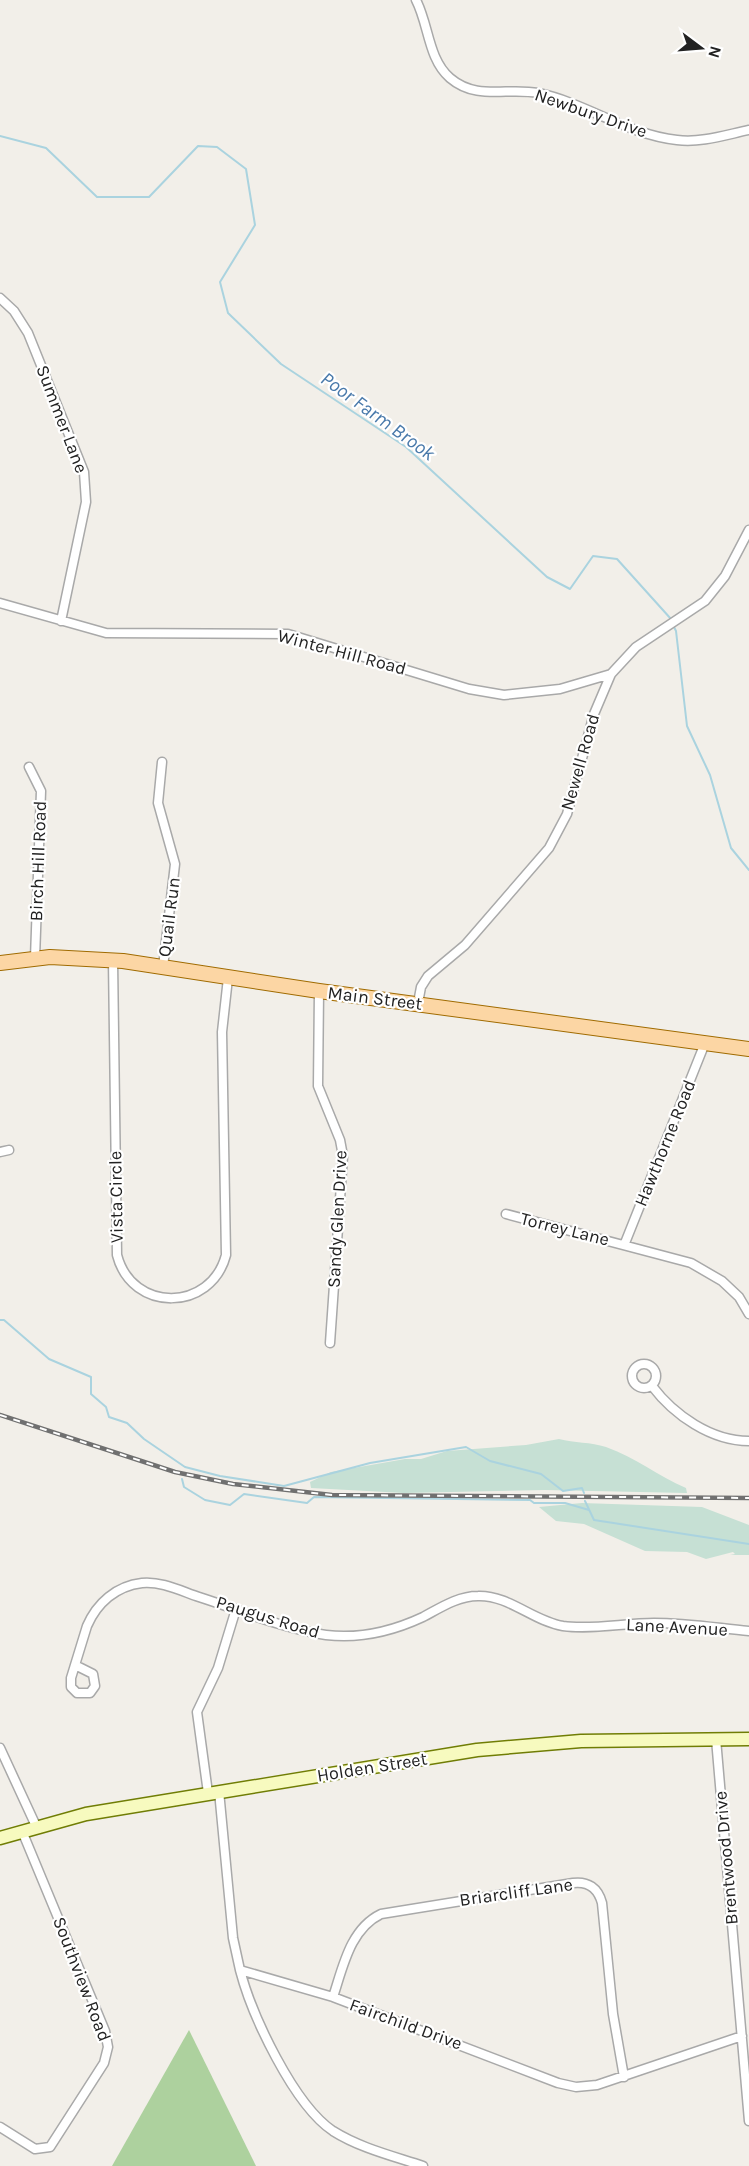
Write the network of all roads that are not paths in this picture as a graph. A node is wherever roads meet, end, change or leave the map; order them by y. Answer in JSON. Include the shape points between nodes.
{"nodes":[{"id":1,"x":416,"y":0,"type":"edge"},
{"id":2,"x":749,"y":130,"type":"edge"},
{"id":3,"x":0,"y":298,"type":"edge"},
{"id":4,"x":749,"y":530,"type":"edge"},
{"id":5,"x":0,"y":603,"type":"edge"},
{"id":6,"x":61,"y":621,"type":"junction"},
{"id":7,"x":611,"y":674,"type":"junction"},
{"id":8,"x":162,"y":762,"type":"dead end"},
{"id":9,"x":30,"y":767,"type":"dead end"},
{"id":10,"x":35,"y":958,"type":"junction"},
{"id":11,"x":113,"y":960,"type":"junction"},
{"id":12,"x":0,"y":963,"type":"edge"},
{"id":13,"x":163,"y":967,"type":"junction"},
{"id":14,"x":228,"y":978,"type":"junction"},
{"id":15,"x":319,"y":991,"type":"junction"},
{"id":16,"x":418,"y":1003,"type":"junction"},
{"id":17,"x":705,"y":1042,"type":"junction"},
{"id":18,"x":749,"y":1049,"type":"edge"},
{"id":19,"x":506,"y":1214,"type":"dead end"},
{"id":20,"x":625,"y":1244,"type":"junction"},
{"id":21,"x":749,"y":1314,"type":"edge"},
{"id":22,"x":330,"y":1343,"type":"dead end"},
{"id":23,"x":652,"y":1386,"type":"dead end"},
{"id":24,"x":749,"y":1441,"type":"edge"},
{"id":25,"x":236,"y":1609,"type":"junction"},
{"id":26,"x":605,"y":1625,"type":"joint"},
{"id":27,"x":749,"y":1631,"type":"edge"},
{"id":28,"x":75,"y":1665,"type":"dead end"},
{"id":29,"x":716,"y":1739,"type":"junction"},
{"id":30,"x":749,"y":1739,"type":"edge"},
{"id":31,"x":0,"y":1748,"type":"edge"},
{"id":32,"x":214,"y":1792,"type":"junction"},
{"id":33,"x":36,"y":1826,"type":"junction"},
{"id":34,"x":22,"y":1831,"type":"junction"},
{"id":35,"x":0,"y":1838,"type":"edge"},
{"id":36,"x":240,"y":1970,"type":"junction"},
{"id":37,"x":333,"y":1997,"type":"junction"},
{"id":38,"x":742,"y":2036,"type":"junction"},
{"id":39,"x":624,"y":2077,"type":"junction"},
{"id":40,"x":749,"y":2121,"type":"edge"},
{"id":41,"x":0,"y":2127,"type":"edge"},
{"id":42,"x":423,"y":2166,"type":"edge"}],
"edges":[{"from":1,"to":2,"type":"street","name":"Newbury Drive","via":[[438,64],[454,81],[475,92],[545,95],[678,141],[708,140]]},
{"from":3,"to":6,"type":"street","name":"Summer Lane","via":[[28,333],[84,472],[86,502]]},
{"from":4,"to":7,"type":"street","name":"Newell Road","via":[[716,589],[705,601],[636,647]]},
{"from":5,"to":6,"type":"street","name":"Winter Hill Road"},
{"from":6,"to":7,"type":"street","name":"Winter Hill Road","via":[[113,633],[288,634],[504,695],[560,689]]},
{"from":7,"to":16,"type":"street","name":"Newell Road","via":[[594,714],[567,814],[549,848],[465,945],[426,978]]},
{"from":8,"to":13,"type":"street","name":"Quail Run","via":[[158,802],[175,864]]},
{"from":9,"to":10,"type":"street","name":"Birch Hill Road","via":[[41,791]]},
{"from":10,"to":11,"type":"main road","name":"Main Street"},
{"from":10,"to":12,"type":"main road","name":"Main Street"},
{"from":11,"to":13,"type":"main road","name":"Main Street"},
{"from":11,"to":14,"type":"street","name":"Vista Circle","via":[[117,1256],[133,1284],[162,1299],[181,1299],[203,1290],[216,1276],[226,1255],[222,1032]]},
{"from":13,"to":14,"type":"main road","name":"Main Street"},
{"from":14,"to":15,"type":"main road","name":"Main Street"},
{"from":15,"to":16,"type":"main road","name":"Main Street"},
{"from":15,"to":22,"type":"street","name":"Sandy Glen Drive","via":[[318,1086],[342,1151]]},
{"from":16,"to":17,"type":"main road","name":"Main Street"},
{"from":17,"to":18,"type":"main road","name":"Main Street"},
{"from":17,"to":20,"type":"street","name":"Hawthorne Road"},
{"from":19,"to":20,"type":"street","name":"Torrey Lane"},
{"from":20,"to":21,"type":"street","name":"Torrey Lane","via":[[702,1268],[731,1289]]},
{"from":23,"to":24,"type":"street","via":[[667,1404],[696,1425],[727,1438]]},
{"from":25,"to":26,"type":"street","name":"Paugus Road","via":[[317,1634],[357,1635],[402,1625],[464,1598],[483,1596],[502,1600],[553,1624]]},
{"from":25,"to":28,"type":"street","name":"Paugus Road","via":[[163,1585],[130,1586],[112,1594],[97,1608]]},
{"from":25,"to":32,"type":"street","via":[[218,1668],[197,1712]]},
{"from":26,"to":27,"type":"street","name":"Lane Avenue","via":[[687,1624]]},
{"from":29,"to":30,"type":"main road","name":"Holden Street"},
{"from":29,"to":32,"type":"main road","name":"Holden Street","via":[[581,1741],[488,1749]]},
{"from":29,"to":38,"type":"street","name":"Brentwood Drive"},
{"from":31,"to":33,"type":"street"},
{"from":32,"to":33,"type":"main road","name":"Holden Street"},
{"from":32,"to":36,"type":"street"},
{"from":33,"to":34,"type":"main road","name":"Holden Street"},
{"from":34,"to":35,"type":"main road","name":"Holden Street"},
{"from":34,"to":41,"type":"street","name":"Southview Road","via":[[108,2043],[104,2063],[52,2145],[44,2150],[34,2149]]},
{"from":36,"to":37,"type":"street","name":"Fairchild Drive"},
{"from":36,"to":42,"type":"street","via":[[252,2006],[277,2055],[320,2121],[354,2142]]},
{"from":37,"to":39,"type":"street","name":"Fairchild Drive","via":[[566,2085],[587,2087]]},
{"from":37,"to":39,"type":"street","name":"Briarcliff Lane","via":[[356,1937],[381,1914],[585,1883],[595,1889],[602,1903],[613,2014]]},
{"from":38,"to":39,"type":"street","name":"Fairchild Drive"},
{"from":38,"to":40,"type":"street","name":"Brentwood Drive"}]}
